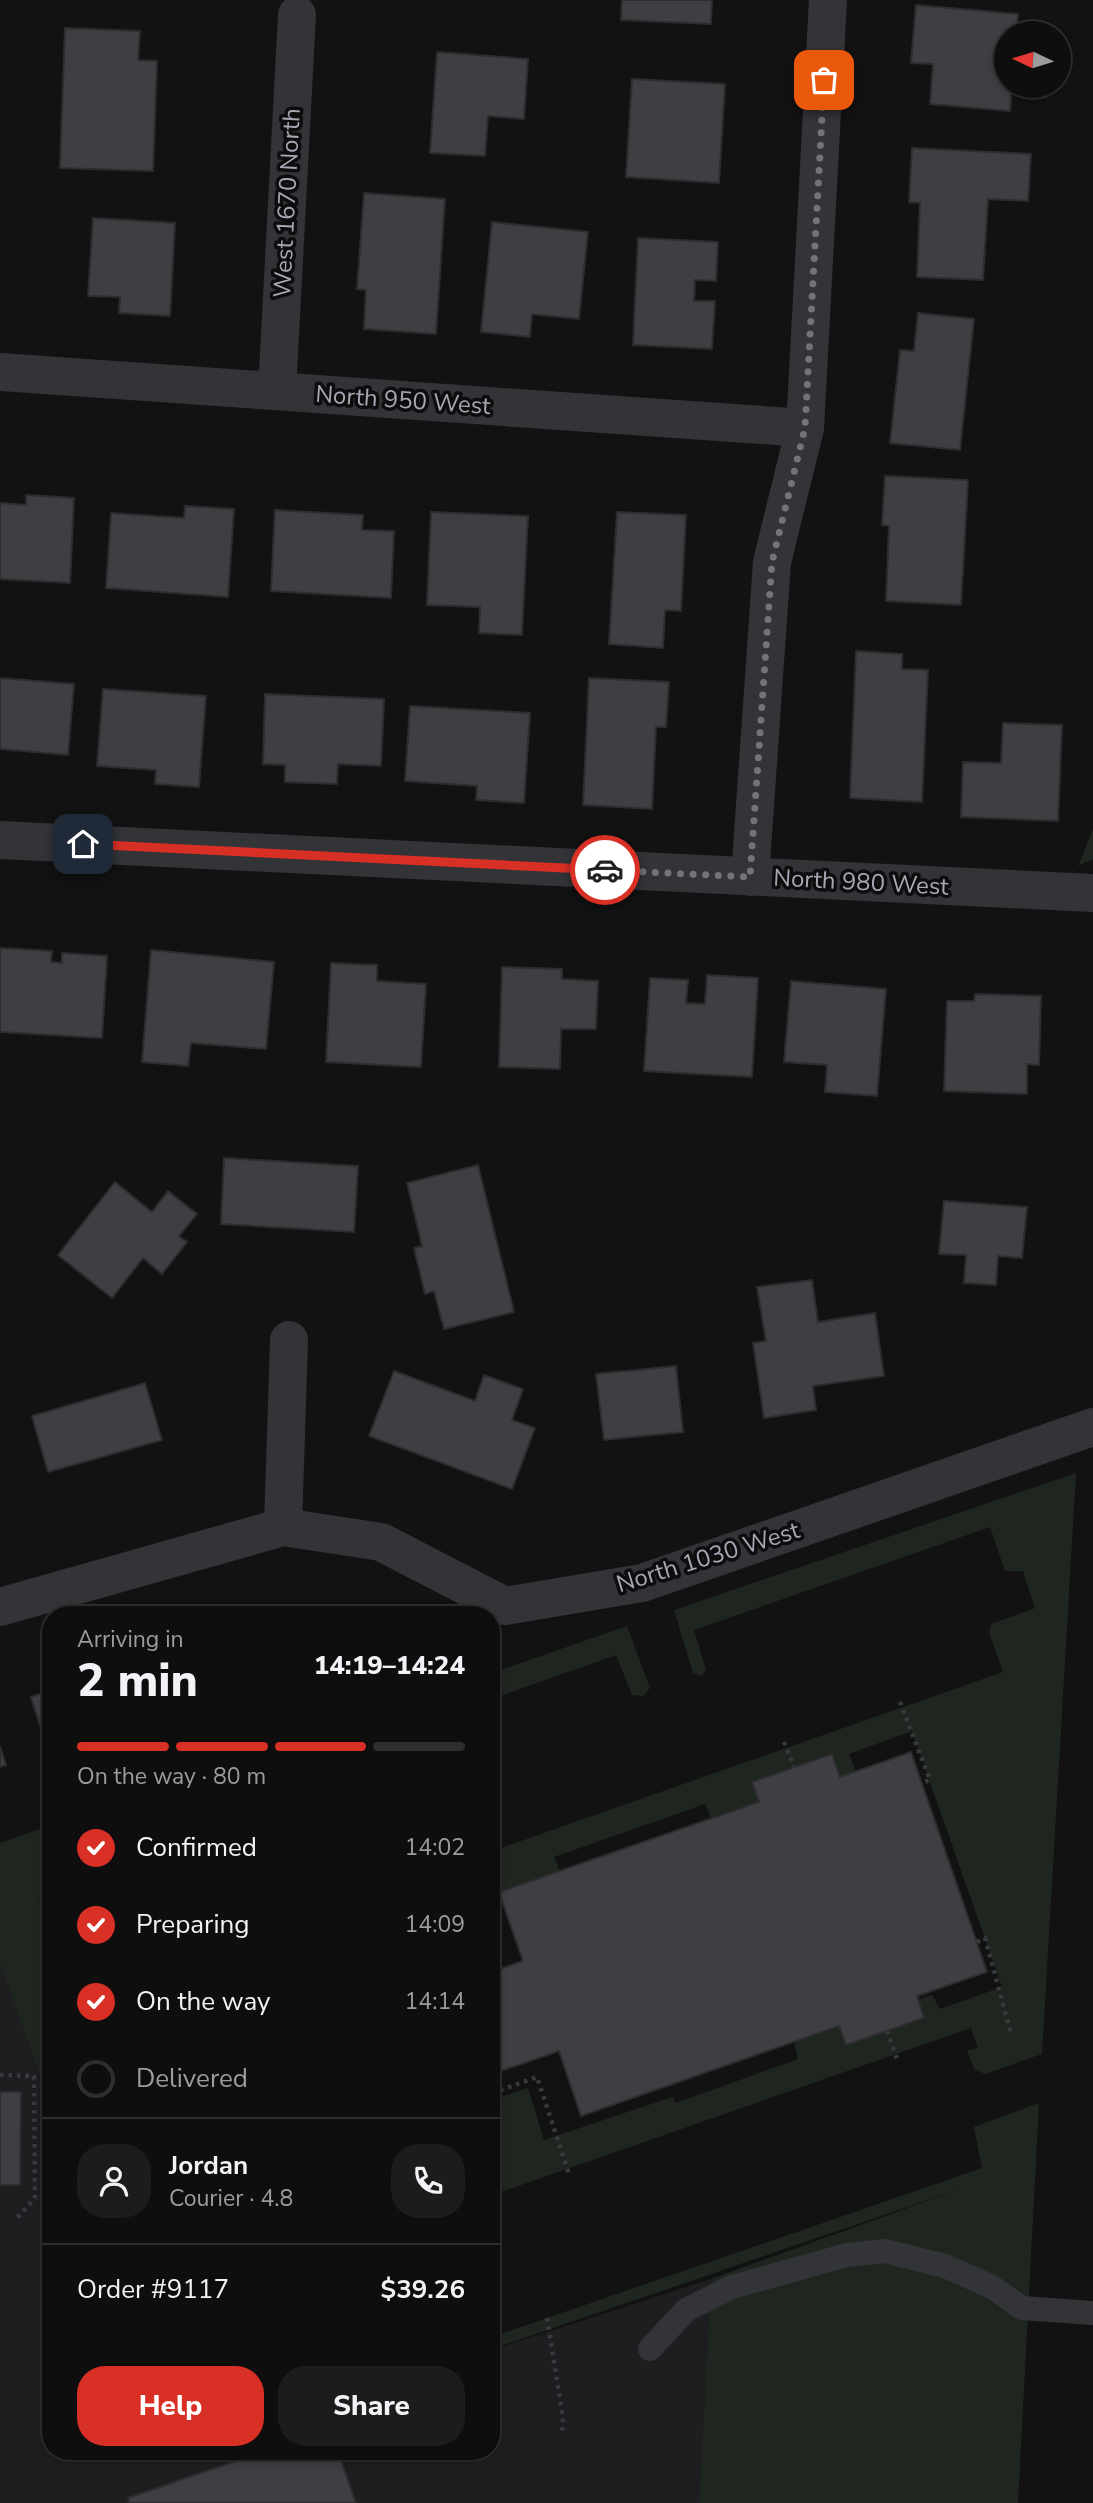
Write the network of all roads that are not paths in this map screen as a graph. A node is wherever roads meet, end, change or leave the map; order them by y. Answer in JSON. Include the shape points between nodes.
{"nodes":[{"id":1,"x":828,"y":0,"type":"edge"},
{"id":2,"x":297,"y":15,"type":"dead end"},
{"id":3,"x":0,"y":372,"type":"edge"},
{"id":4,"x":277,"y":391,"type":"junction"},
{"id":5,"x":805,"y":428,"type":"junction"},
{"id":6,"x":0,"y":840,"type":"edge"},
{"id":7,"x":750,"y":877,"type":"junction"},
{"id":8,"x":1093,"y":893,"type":"edge"},
{"id":9,"x":289,"y":1340,"type":"dead end"},
{"id":10,"x":1093,"y":1427,"type":"edge"},
{"id":11,"x":283,"y":1527,"type":"junction"},
{"id":12,"x":0,"y":1607,"type":"edge"},
{"id":13,"x":1093,"y":2313,"type":"edge"},
{"id":14,"x":650,"y":2349,"type":"dead end"}],
"edges":[{"from":1,"to":5,"type":"street"},
{"from":2,"to":4,"type":"street","name":"West 1670 North"},
{"from":3,"to":4,"type":"street","name":"North 950 West"},
{"from":4,"to":5,"type":"street","name":"North 950 West"},
{"from":5,"to":7,"type":"street","via":[[772,562]]},
{"from":6,"to":7,"type":"street","name":"North 980 West"},
{"from":7,"to":8,"type":"street","name":"North 980 West"},
{"from":9,"to":11,"type":"street"},
{"from":10,"to":11,"type":"street","name":"North 1030 West","via":[[642,1583],[505,1606],[381,1542]]},
{"from":11,"to":12,"type":"street","name":"North 1030 West"},
{"from":13,"to":14,"type":"lane","via":[[1022,2308],[992,2287],[945,2266],[885,2251],[847,2255],[732,2287],[686,2310]]}]}
